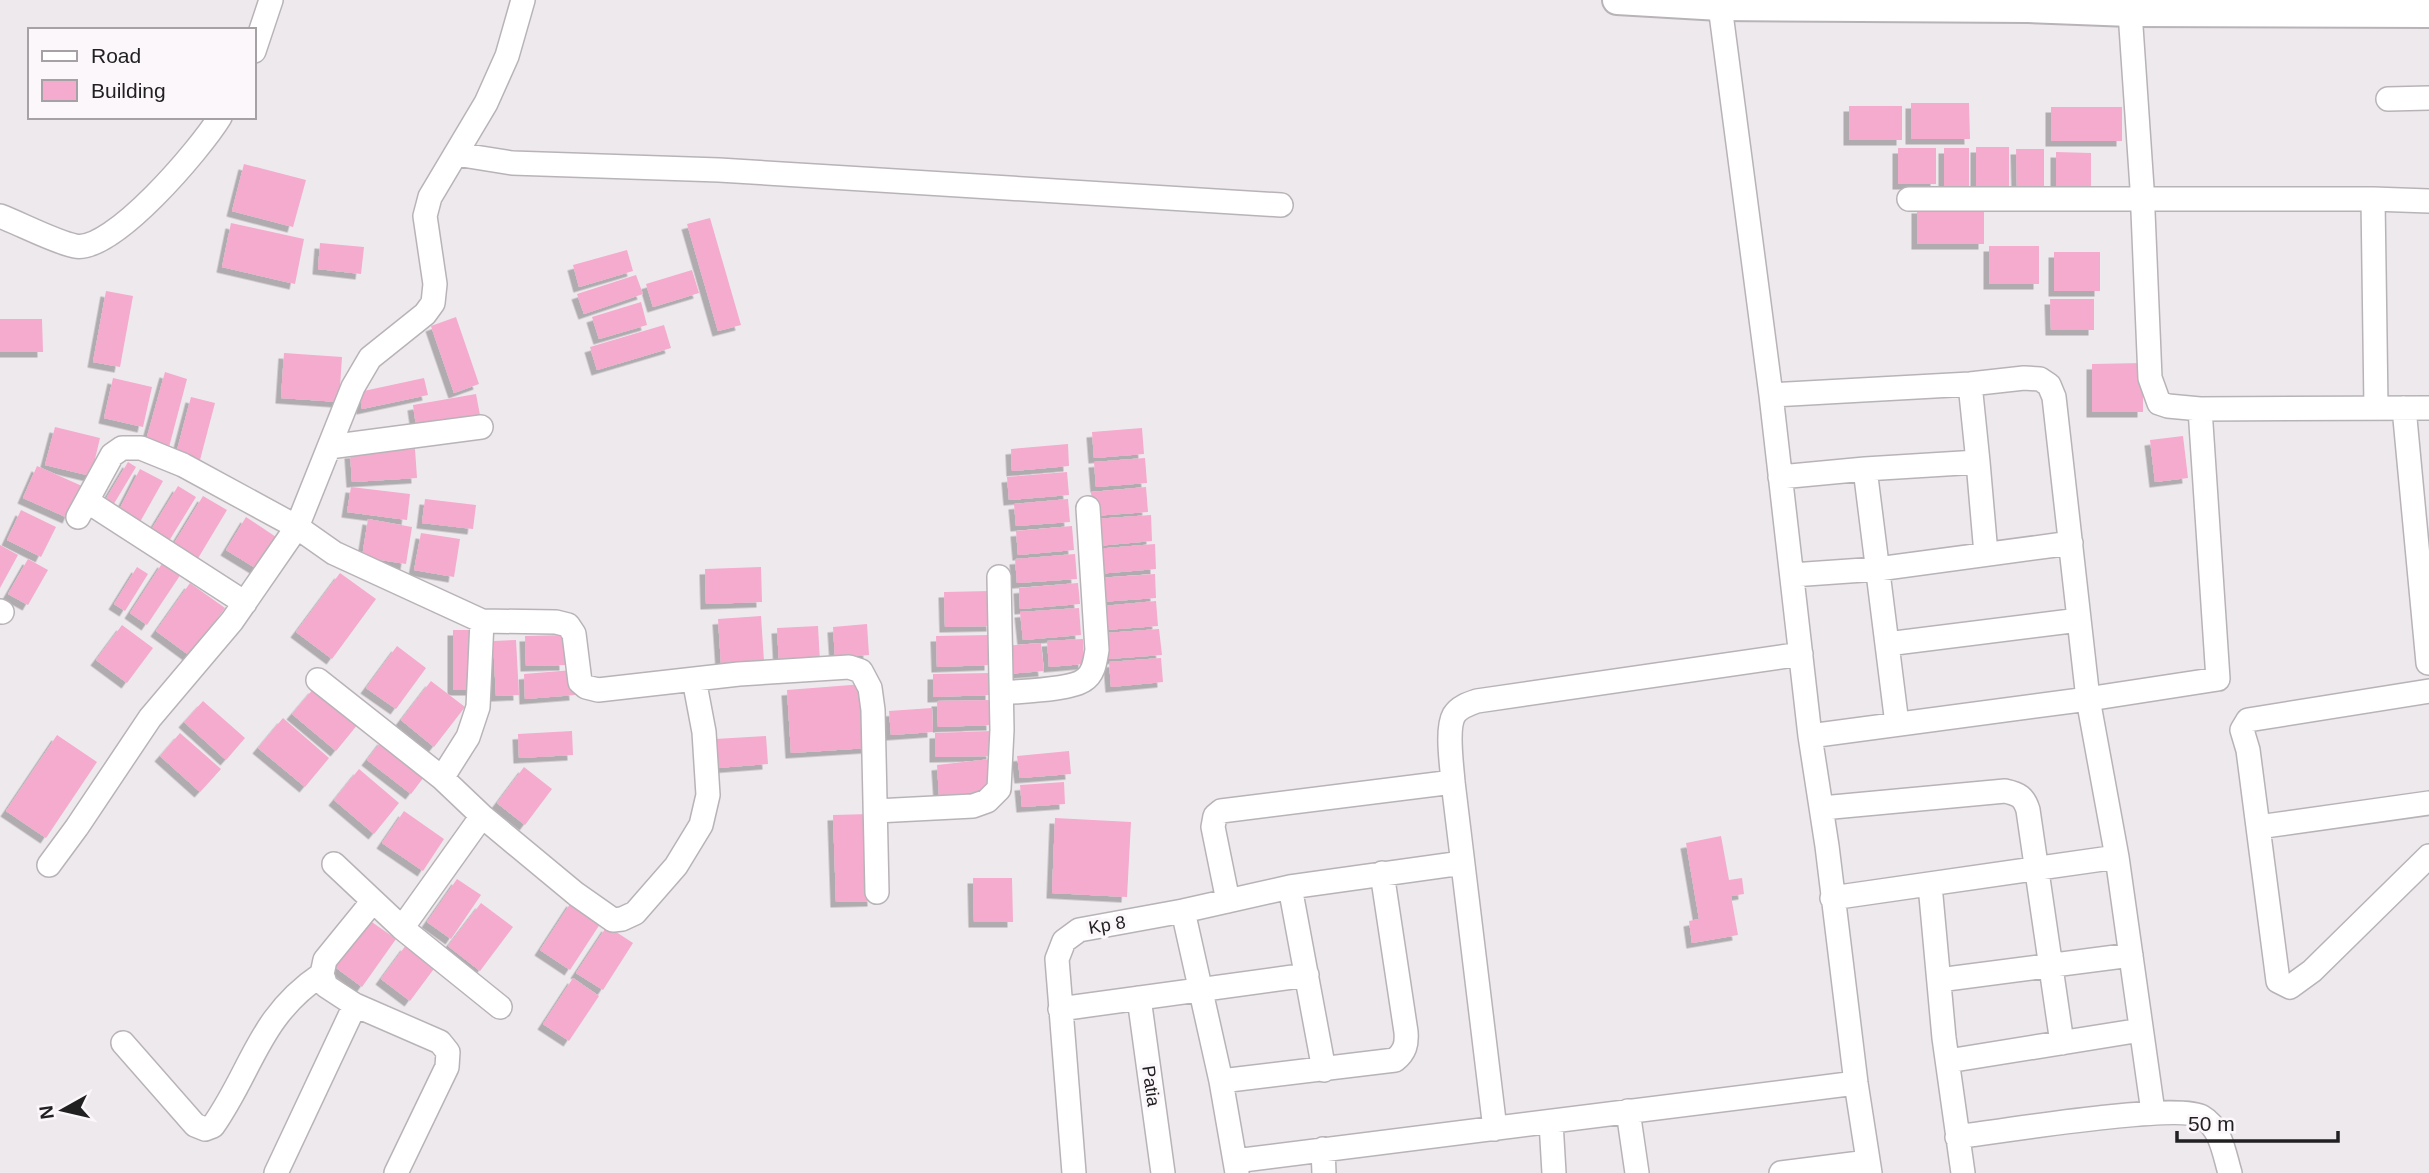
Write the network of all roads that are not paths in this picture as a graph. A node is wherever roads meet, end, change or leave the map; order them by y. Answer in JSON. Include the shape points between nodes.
{"nodes":[{"id":1,"x":271,"y":0,"type":"edge"},
{"id":2,"x":523,"y":0,"type":"edge"},
{"id":3,"x":1616,"y":0,"type":"edge"},
{"id":4,"x":1720,"y":6,"type":"junction"},
{"id":5,"x":2130,"y":12,"type":"junction"},
{"id":6,"x":2429,"y":13,"type":"edge"},
{"id":7,"x":256,"y":45,"type":"edge"},
{"id":8,"x":2429,"y":98,"type":"edge"},
{"id":9,"x":2388,"y":99,"type":"dead end"},
{"id":10,"x":218,"y":119,"type":"edge"},
{"id":11,"x":456,"y":154,"type":"junction"},
{"id":12,"x":2142,"y":198,"type":"junction"},
{"id":13,"x":1909,"y":199,"type":"dead end"},
{"id":14,"x":2373,"y":199,"type":"junction"},
{"id":15,"x":2429,"y":201,"type":"edge"},
{"id":16,"x":1281,"y":205,"type":"dead end"},
{"id":17,"x":0,"y":216,"type":"edge"},
{"id":18,"x":1970,"y":384,"type":"junction"},
{"id":19,"x":1771,"y":395,"type":"junction"},
{"id":20,"x":2376,"y":407,"type":"junction"},
{"id":21,"x":2404,"y":408,"type":"junction"},
{"id":22,"x":2429,"y":408,"type":"edge"},
{"id":23,"x":2200,"y":409,"type":"junction"},
{"id":24,"x":481,"y":427,"type":"dead end"},
{"id":25,"x":329,"y":447,"type":"junction"},
{"id":26,"x":1978,"y":462,"type":"junction"},
{"id":27,"x":1866,"y":469,"type":"junction"},
{"id":28,"x":1780,"y":477,"type":"junction"},
{"id":29,"x":1088,"y":508,"type":"dead end"},
{"id":30,"x":297,"y":527,"type":"junction"},
{"id":31,"x":2071,"y":542,"type":"junction"},
{"id":32,"x":1986,"y":554,"type":"junction"},
{"id":33,"x":1878,"y":569,"type":"junction"},
{"id":34,"x":1792,"y":575,"type":"junction"},
{"id":35,"x":999,"y":577,"type":"dead end"},
{"id":36,"x":245,"y":603,"type":"junction"},
{"id":37,"x":2079,"y":620,"type":"junction"},
{"id":38,"x":482,"y":621,"type":"junction"},
{"id":39,"x":1887,"y":644,"type":"junction"},
{"id":40,"x":1801,"y":654,"type":"junction"},
{"id":41,"x":2428,"y":663,"type":"edge"},
{"id":42,"x":694,"y":679,"type":"junction"},
{"id":43,"x":318,"y":680,"type":"dead end"},
{"id":44,"x":2429,"y":691,"type":"edge"},
{"id":45,"x":1002,"y":693,"type":"junction"},
{"id":46,"x":2088,"y":699,"type":"junction"},
{"id":47,"x":1897,"y":724,"type":"junction"},
{"id":48,"x":1810,"y":736,"type":"junction"},
{"id":49,"x":442,"y":778,"type":"junction"},
{"id":50,"x":1453,"y":782,"type":"junction"},
{"id":51,"x":2429,"y":803,"type":"edge"},
{"id":52,"x":1822,"y":808,"type":"junction"},
{"id":53,"x":876,"y":811,"type":"junction"},
{"id":54,"x":482,"y":816,"type":"junction"},
{"id":55,"x":2258,"y":827,"type":"junction"},
{"id":56,"x":2429,"y":856,"type":"edge"},
{"id":57,"x":2117,"y":857,"type":"junction"},
{"id":58,"x":1462,"y":863,"type":"junction"},
{"id":59,"x":334,"y":864,"type":"dead end"},
{"id":60,"x":49,"y":865,"type":"dead end"},
{"id":61,"x":2037,"y":869,"type":"junction"},
{"id":62,"x":1382,"y":873,"type":"junction"},
{"id":63,"x":1930,"y":885,"type":"junction"},
{"id":64,"x":1290,"y":887,"type":"junction"},
{"id":65,"x":877,"y":892,"type":"dead end"},
{"id":66,"x":1832,"y":898,"type":"junction"},
{"id":67,"x":373,"y":901,"type":"junction"},
{"id":68,"x":1228,"y":901,"type":"junction"},
{"id":69,"x":1183,"y":911,"type":"junction"},
{"id":70,"x":402,"y":928,"type":"junction"},
{"id":71,"x":2131,"y":955,"type":"junction"},
{"id":72,"x":2051,"y":965,"type":"junction"},
{"id":73,"x":323,"y":974,"type":"junction"},
{"id":74,"x":1307,"y":975,"type":"junction"},
{"id":75,"x":1939,"y":980,"type":"junction"},
{"id":76,"x":1200,"y":990,"type":"junction"},
{"id":77,"x":1139,"y":998,"type":"junction"},
{"id":78,"x":355,"y":1004,"type":"junction"},
{"id":79,"x":500,"y":1007,"type":"dead end"},
{"id":80,"x":1059,"y":1009,"type":"junction"},
{"id":81,"x":2141,"y":1030,"type":"junction"},
{"id":82,"x":2062,"y":1042,"type":"junction"},
{"id":83,"x":123,"y":1043,"type":"dead end"},
{"id":84,"x":1948,"y":1061,"type":"junction"},
{"id":85,"x":1324,"y":1070,"type":"junction"},
{"id":86,"x":1222,"y":1081,"type":"junction"},
{"id":87,"x":1856,"y":1083,"type":"junction"},
{"id":88,"x":1628,"y":1111,"type":"junction"},
{"id":89,"x":2152,"y":1112,"type":"junction"},
{"id":90,"x":1551,"y":1122,"type":"junction"},
{"id":91,"x":1495,"y":1129,"type":"junction"},
{"id":92,"x":1957,"y":1137,"type":"junction"},
{"id":93,"x":1323,"y":1149,"type":"junction"},
{"id":94,"x":1236,"y":1167,"type":"edge"},
{"id":95,"x":1869,"y":1167,"type":"edge"},
{"id":96,"x":276,"y":1173,"type":"edge"},
{"id":97,"x":396,"y":1173,"type":"edge"},
{"id":98,"x":1074,"y":1173,"type":"edge"},
{"id":99,"x":1163,"y":1173,"type":"edge"},
{"id":100,"x":1324,"y":1173,"type":"edge"},
{"id":101,"x":1554,"y":1173,"type":"edge"},
{"id":102,"x":1637,"y":1173,"type":"edge"},
{"id":103,"x":1781,"y":1173,"type":"edge"},
{"id":104,"x":1963,"y":1173,"type":"edge"},
{"id":105,"x":2230,"y":1173,"type":"edge"}],
"edges":[{"from":1,"to":7,"type":"street"},
{"from":2,"to":11,"type":"street","via":[[507,57]]},
{"from":3,"to":4,"type":"main road"},
{"from":4,"to":5,"type":"main road"},
{"from":4,"to":19,"type":"street"},
{"from":5,"to":6,"type":"main road"},
{"from":5,"to":12,"type":"street"},
{"from":8,"to":9,"type":"street"},
{"from":10,"to":17,"type":"street","via":[[173,179],[92,246],[76,247]]},
{"from":11,"to":16,"type":"street","via":[[512,163],[719,170]]},
{"from":11,"to":25,"type":"street","via":[[430,197],[425,216],[435,285],[433,303],[370,358]]},
{"from":12,"to":13,"type":"street"},
{"from":12,"to":14,"type":"street"},
{"from":12,"to":23,"type":"street","via":[[2150,378],[2159,403]]},
{"from":14,"to":15,"type":"street"},
{"from":14,"to":20,"type":"street"},
{"from":18,"to":19,"type":"street"},
{"from":18,"to":26,"type":"street"},
{"from":18,"to":31,"type":"street","via":[[2024,378],[2049,385]]},
{"from":19,"to":28,"type":"street"},
{"from":20,"to":21,"type":"street"},
{"from":20,"to":23,"type":"street"},
{"from":21,"to":22,"type":"street"},
{"from":21,"to":41,"type":"street"},
{"from":23,"to":46,"type":"street","via":[[2218,679]]},
{"from":24,"to":25,"type":"street"},
{"from":25,"to":30,"type":"street"},
{"from":26,"to":27,"type":"street"},
{"from":26,"to":32,"type":"street"},
{"from":27,"to":28,"type":"street"},
{"from":27,"to":33,"type":"street"},
{"from":28,"to":34,"type":"street"},
{"from":29,"to":45,"type":"street","via":[[1097,650],[1094,667],[1086,680],[1074,685]]},
{"from":30,"to":36,"type":"street"},
{"from":30,"to":36,"type":"street","via":[[141,448],[122,448],[113,455],[83,509]]},
{"from":30,"to":38,"type":"street","via":[[334,553]]},
{"from":31,"to":32,"type":"street"},
{"from":31,"to":37,"type":"street"},
{"from":32,"to":33,"type":"street"},
{"from":33,"to":34,"type":"street"},
{"from":33,"to":39,"type":"street"},
{"from":34,"to":40,"type":"street"},
{"from":35,"to":45,"type":"street"},
{"from":36,"to":60,"type":"street","via":[[150,718]]},
{"from":37,"to":39,"type":"street"},
{"from":37,"to":46,"type":"street"},
{"from":38,"to":42,"type":"street","via":[[568,625],[574,634],[580,682],[586,687],[598,690]]},
{"from":38,"to":49,"type":"street","via":[[478,707],[468,737]]},
{"from":39,"to":47,"type":"street"},
{"from":40,"to":48,"type":"street"},
{"from":40,"to":50,"type":"street","via":[[1470,703],[1453,716],[1450,728]]},
{"from":42,"to":53,"type":"street","via":[[849,667],[861,671],[870,688],[873,710]]},
{"from":42,"to":54,"type":"street","via":[[708,795],[701,825],[676,866],[635,913],[613,920]]},
{"from":43,"to":49,"type":"street"},
{"from":44,"to":55,"type":"street","via":[[2248,720],[2242,730]]},
{"from":45,"to":53,"type":"street","via":[[999,789],[987,801],[974,806]]},
{"from":46,"to":47,"type":"street"},
{"from":46,"to":57,"type":"street"},
{"from":47,"to":48,"type":"street"},
{"from":48,"to":52,"type":"street"},
{"from":49,"to":54,"type":"street"},
{"from":50,"to":58,"type":"street"},
{"from":50,"to":68,"type":"street","via":[[1221,811],[1213,827]]},
{"from":51,"to":55,"type":"street"},
{"from":52,"to":61,"type":"street","via":[[2005,791],[2018,794],[2028,810]]},
{"from":52,"to":66,"type":"street"},
{"from":53,"to":65,"type":"street"},
{"from":54,"to":70,"type":"street"},
{"from":55,"to":56,"type":"street","via":[[2278,981],[2290,987]]},
{"from":57,"to":61,"type":"street"},
{"from":57,"to":71,"type":"street"},
{"from":58,"to":62,"type":"street","name":"Kp 8"},
{"from":58,"to":91,"type":"street"},
{"from":59,"to":67,"type":"street"},
{"from":61,"to":63,"type":"street"},
{"from":61,"to":72,"type":"street"},
{"from":62,"to":64,"type":"street","name":"Kp 8"},
{"from":62,"to":85,"type":"street","via":[[1406,1045],[1395,1060]]},
{"from":63,"to":66,"type":"street"},
{"from":63,"to":75,"type":"street"},
{"from":64,"to":68,"type":"street","name":"Kp 8"},
{"from":64,"to":74,"type":"street"},
{"from":66,"to":87,"type":"street"},
{"from":67,"to":70,"type":"street"},
{"from":67,"to":73,"type":"street","via":[[325,960]]},
{"from":68,"to":69,"type":"street","name":"Kp 8"},
{"from":69,"to":76,"type":"street"},
{"from":69,"to":80,"type":"street","name":"Kp 8","via":[[1079,930],[1065,941],[1057,959]]},
{"from":70,"to":79,"type":"street"},
{"from":71,"to":72,"type":"street"},
{"from":71,"to":81,"type":"street"},
{"from":72,"to":75,"type":"street"},
{"from":72,"to":82,"type":"street"},
{"from":73,"to":78,"type":"street","via":[[326,986]]},
{"from":73,"to":83,"type":"street","via":[[294,996],[267,1029],[213,1126],[205,1129],[195,1125]]},
{"from":74,"to":76,"type":"street"},
{"from":74,"to":85,"type":"street"},
{"from":75,"to":84,"type":"street"},
{"from":76,"to":77,"type":"street"},
{"from":76,"to":86,"type":"street"},
{"from":77,"to":80,"type":"street"},
{"from":77,"to":99,"type":"street","name":"Patia"},
{"from":78,"to":96,"type":"street"},
{"from":78,"to":97,"type":"street","via":[[440,1042],[448,1052],[447,1068]]},
{"from":80,"to":98,"type":"street","name":"Kp 8"},
{"from":81,"to":82,"type":"street"},
{"from":81,"to":89,"type":"street"},
{"from":82,"to":84,"type":"street"},
{"from":84,"to":92,"type":"street"},
{"from":85,"to":86,"type":"street"},
{"from":86,"to":94,"type":"street"},
{"from":87,"to":88,"type":"street"},
{"from":87,"to":95,"type":"street"},
{"from":88,"to":90,"type":"street"},
{"from":88,"to":102,"type":"street"},
{"from":89,"to":92,"type":"street"},
{"from":89,"to":105,"type":"street","via":[[2201,1115],[2216,1128]]},
{"from":90,"to":91,"type":"street"},
{"from":90,"to":101,"type":"street"},
{"from":91,"to":93,"type":"street"},
{"from":92,"to":104,"type":"street"},
{"from":93,"to":94,"type":"street"},
{"from":93,"to":100,"type":"street"},
{"from":95,"to":103,"type":"street"}]}
